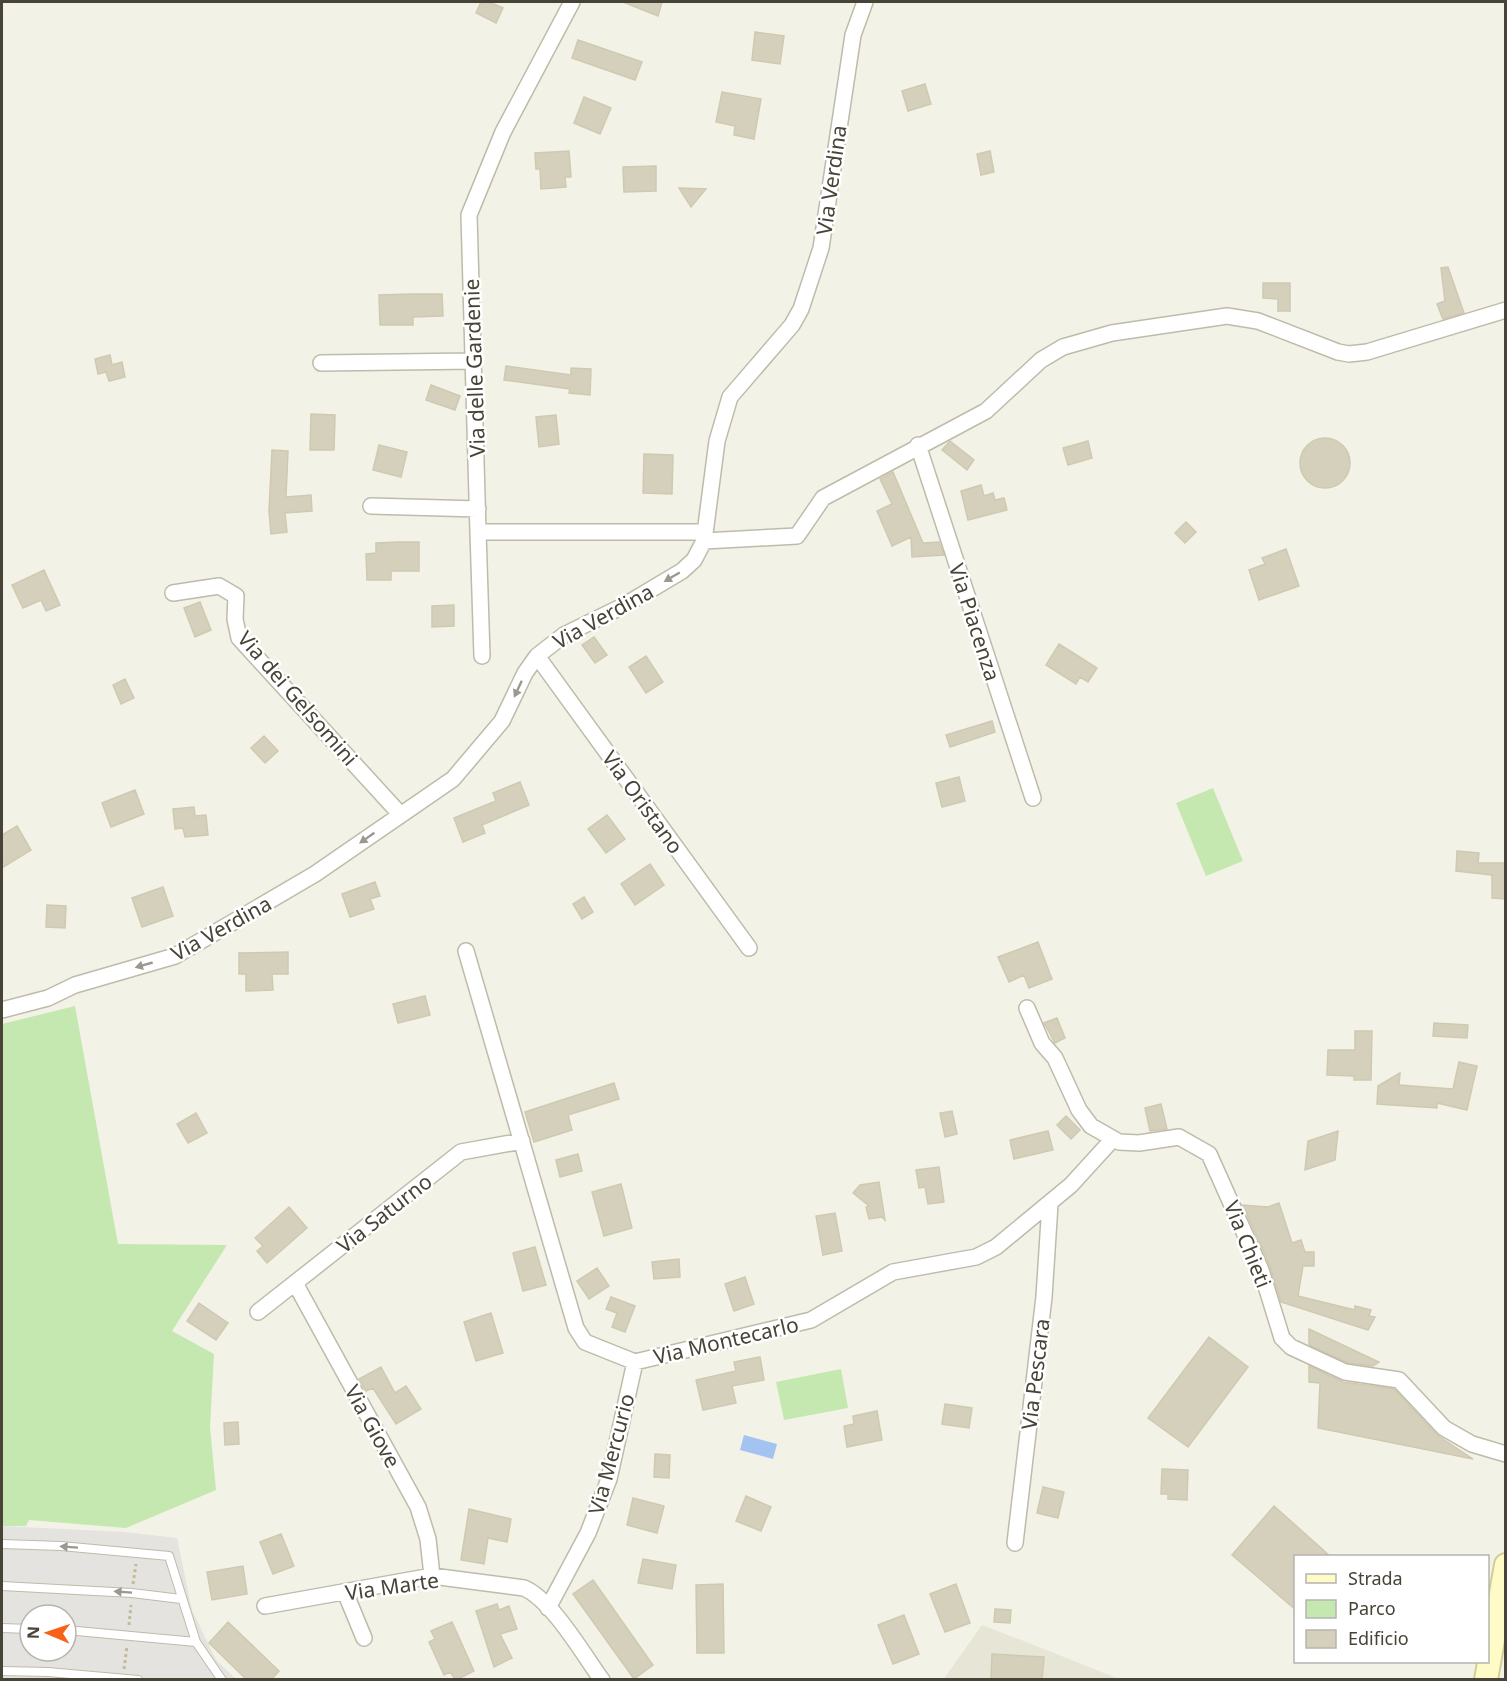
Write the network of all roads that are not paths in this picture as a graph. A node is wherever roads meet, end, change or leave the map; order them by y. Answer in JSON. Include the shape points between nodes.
{"nodes":[{"id":1,"x":572,"y":2,"type":"edge"},
{"id":2,"x":865,"y":2,"type":"edge"},
{"id":3,"x":1506,"y":310,"type":"edge"},
{"id":4,"x":473,"y":361,"type":"junction"},
{"id":5,"x":321,"y":363,"type":"dead end"},
{"id":6,"x":918,"y":445,"type":"junction"},
{"id":7,"x":371,"y":506,"type":"dead end"},
{"id":8,"x":478,"y":509,"type":"junction"},
{"id":9,"x":478,"y":532,"type":"junction"},
{"id":10,"x":704,"y":536,"type":"junction"},
{"id":11,"x":173,"y":592,"type":"dead end"},
{"id":12,"x":482,"y":656,"type":"dead end"},
{"id":13,"x":537,"y":656,"type":"junction"},
{"id":14,"x":1033,"y":798,"type":"dead end"},
{"id":15,"x":400,"y":814,"type":"junction"},
{"id":16,"x":748,"y":948,"type":"dead end"},
{"id":17,"x":466,"y":951,"type":"dead end"},
{"id":18,"x":3,"y":1005,"type":"edge"},
{"id":19,"x":1027,"y":1008,"type":"dead end"},
{"id":20,"x":1112,"y":1140,"type":"junction"},
{"id":21,"x":522,"y":1141,"type":"junction"},
{"id":22,"x":1050,"y":1204,"type":"junction"},
{"id":23,"x":295,"y":1283,"type":"junction"},
{"id":24,"x":258,"y":1312,"type":"dead end"},
{"id":25,"x":635,"y":1362,"type":"junction"},
{"id":26,"x":1506,"y":1454,"type":"edge"},
{"id":27,"x":1015,"y":1543,"type":"dead end"},
{"id":28,"x":2,"y":1544,"type":"edge"},
{"id":29,"x":1506,"y":1565,"type":"edge"},
{"id":30,"x":432,"y":1576,"type":"junction"},
{"id":31,"x":2,"y":1586,"type":"edge"},
{"id":32,"x":345,"y":1592,"type":"junction"},
{"id":33,"x":181,"y":1599,"type":"junction"},
{"id":34,"x":265,"y":1606,"type":"dead end"},
{"id":35,"x":548,"y":1608,"type":"junction"},
{"id":36,"x":2,"y":1628,"type":"edge"},
{"id":37,"x":18,"y":1629,"type":"edge"},
{"id":38,"x":78,"y":1631,"type":"edge"},
{"id":39,"x":364,"y":1638,"type":"dead end"},
{"id":40,"x":196,"y":1642,"type":"junction"},
{"id":41,"x":1489,"y":1663,"type":"edge"},
{"id":42,"x":1489,"y":1663,"type":"edge"},
{"id":43,"x":2,"y":1671,"type":"edge"},
{"id":44,"x":138,"y":1680,"type":"edge"},
{"id":45,"x":222,"y":1680,"type":"edge"},
{"id":46,"x":602,"y":1680,"type":"edge"},
{"id":47,"x":1486,"y":1680,"type":"edge"}],
"edges":[{"from":1,"to":4,"type":"street","name":"Via delle Gardenie","via":[[503,132],[469,215]]},
{"from":2,"to":10,"type":"street","name":"Via Verdina","via":[[850,53],[821,248],[792,325],[730,397],[717,441]]},
{"from":3,"to":6,"type":"street","via":[[1367,352],[1348,354],[1239,316],[1112,333],[1062,347],[1041,360],[986,411]]},
{"from":4,"to":5,"type":"street"},
{"from":4,"to":8,"type":"street","name":"Via delle Gardenie"},
{"from":6,"to":10,"type":"street","via":[[823,498],[797,536]]},
{"from":6,"to":14,"type":"street","name":"Via Piacenza"},
{"from":7,"to":8,"type":"street"},
{"from":8,"to":9,"type":"street","name":"Via delle Gardenie"},
{"from":9,"to":10,"type":"street"},
{"from":9,"to":12,"type":"street","name":"Via delle Gardenie"},
{"from":10,"to":13,"type":"street","name":"Via Verdina","one_way":true,"via":[[694,560],[682,572],[564,635]]},
{"from":11,"to":15,"type":"street","name":"Via dei Gelsomini","via":[[219,586],[236,596],[235,619],[240,638]]},
{"from":13,"to":15,"type":"street","name":"Via Verdina","one_way":true,"via":[[502,721],[480,749],[453,779]]},
{"from":13,"to":16,"type":"street","name":"Via Oristano"},
{"from":15,"to":18,"type":"street","name":"Via Verdina","one_way":true,"via":[[315,874],[175,956],[75,985],[48,998]]},
{"from":17,"to":21,"type":"street","name":"Via Montecarlo"},
{"from":19,"to":20,"type":"street","via":[[1042,1043],[1060,1066],[1079,1110],[1091,1126]]},
{"from":20,"to":22,"type":"street","name":"Via Montecarlo"},
{"from":20,"to":26,"type":"street","name":"Via Chieti","via":[[1139,1143],[1179,1137],[1209,1154],[1261,1270],[1282,1338],[1291,1347],[1345,1372],[1400,1380],[1444,1428],[1472,1444]]},
{"from":21,"to":23,"type":"street","name":"Via Saturno","via":[[460,1152]]},
{"from":21,"to":25,"type":"street","name":"Via Montecarlo","via":[[576,1328],[585,1342]]},
{"from":22,"to":25,"type":"street","name":"Via Montecarlo","via":[[996,1247],[976,1257],[893,1272],[811,1320]]},
{"from":22,"to":27,"type":"street","name":"Via Pescara","via":[[1044,1297]]},
{"from":23,"to":24,"type":"street","name":"Via Saturno"},
{"from":23,"to":30,"type":"street","name":"Via Giove","via":[[417,1507],[428,1539]]},
{"from":25,"to":35,"type":"street","name":"Via Mercurio","via":[[609,1479],[588,1533]]},
{"from":33,"to":28,"type":"lane","one_way":true,"via":[[169,1556]]},
{"from":29,"to":42,"type":"main road"},
{"from":30,"to":32,"type":"street","name":"Via Marte"},
{"from":30,"to":35,"type":"street","name":"Via Marte","via":[[524,1588],[535,1593]]},
{"from":33,"to":31,"type":"lane","one_way":true},
{"from":32,"to":34,"type":"street","name":"Via Marte"},
{"from":32,"to":39,"type":"street"},
{"from":33,"to":40,"type":"lane"},
{"from":35,"to":46,"type":"street","name":"Via Marte"},
{"from":36,"to":37,"type":"lane"},
{"from":38,"to":40,"type":"lane"},
{"from":40,"to":45,"type":"lane"},
{"from":41,"to":47,"type":"main road"},
{"from":43,"to":44,"type":"lane","via":[[48,1671]]}]}
